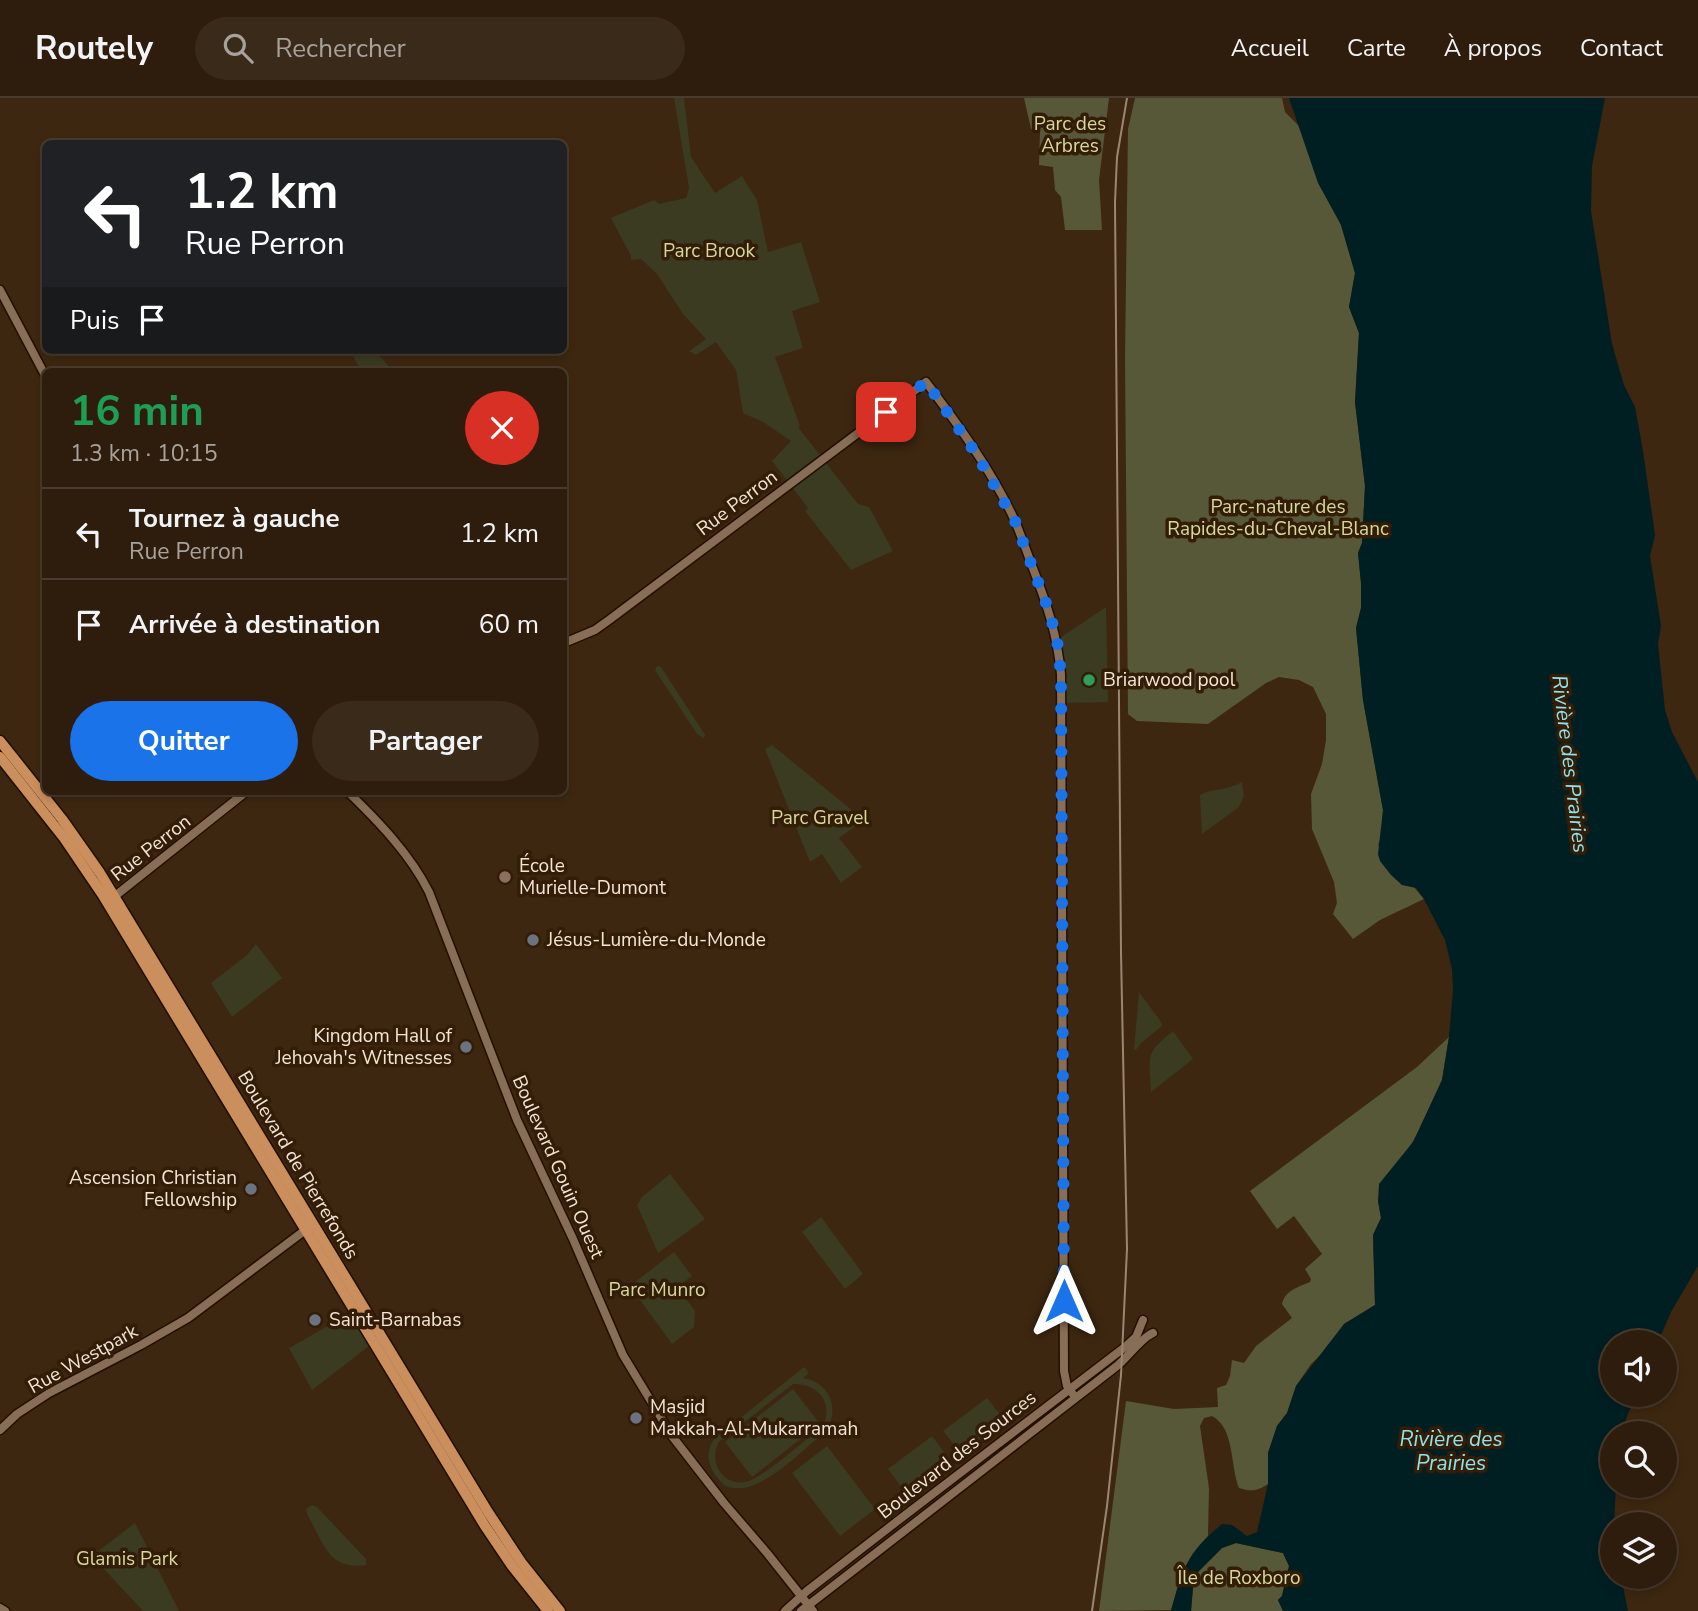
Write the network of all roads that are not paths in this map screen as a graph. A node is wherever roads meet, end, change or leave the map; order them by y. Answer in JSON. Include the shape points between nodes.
{"nodes":[{"id":1,"x":0,"y":290,"type":"edge"},
{"id":2,"x":42,"y":369,"type":"edge"},
{"id":3,"x":567,"y":642,"type":"edge"},
{"id":4,"x":0,"y":741,"type":"edge"},
{"id":5,"x":0,"y":757,"type":"edge"},
{"id":6,"x":42,"y":794,"type":"edge"},
{"id":7,"x":43,"y":795,"type":"edge"},
{"id":8,"x":242,"y":795,"type":"edge"},
{"id":9,"x":351,"y":795,"type":"edge"},
{"id":10,"x":111,"y":899,"type":"junction"},
{"id":11,"x":309,"y":1227,"type":"junction"},
{"id":12,"x":1143,"y":1320,"type":"dead end"},
{"id":13,"x":1153,"y":1333,"type":"dead end"},
{"id":14,"x":1069,"y":1389,"type":"junction"},
{"id":15,"x":1075,"y":1397,"type":"junction"},
{"id":16,"x":0,"y":1430,"type":"edge"},
{"id":17,"x":801,"y":1596,"type":"junction"},
{"id":18,"x":0,"y":1608,"type":"edge"},
{"id":19,"x":808,"y":1609,"type":"edge"},
{"id":20,"x":5,"y":1611,"type":"edge"},
{"id":21,"x":548,"y":1611,"type":"edge"},
{"id":22,"x":560,"y":1611,"type":"edge"},
{"id":23,"x":785,"y":1611,"type":"edge"}],
"edges":[{"from":1,"to":2,"type":"street"},
{"from":3,"to":14,"type":"street","name":"Rue Perron","via":[[616,615],[926,382],[969,442],[1015,521],[1049,611],[1061,674],[1064,1371]]},
{"from":4,"to":6,"type":"main road","name":"Boulevard de Pierrefonds"},
{"from":5,"to":10,"type":"main road","name":"Boulevard de Pierrefonds"},
{"from":7,"to":10,"type":"main road","name":"Boulevard de Pierrefonds"},
{"from":8,"to":10,"type":"street","name":"Rue Perron"},
{"from":9,"to":17,"type":"street","name":"Boulevard Gouin Ouest","via":[[397,845],[429,892],[517,1119],[632,1371],[687,1455]]},
{"from":10,"to":11,"type":"main road","name":"Boulevard de Pierrefonds"},
{"from":11,"to":16,"type":"street","name":"Rue Westpark","via":[[184,1320],[49,1393]]},
{"from":11,"to":21,"type":"main road","name":"Boulevard de Pierrefonds","via":[[485,1526]]},
{"from":11,"to":22,"type":"main road","name":"Boulevard de Pierrefonds","via":[[493,1521]]},
{"from":12,"to":14,"type":"street","name":"Boulevard des Sources","via":[[1131,1342]]},
{"from":13,"to":15,"type":"street","name":"Boulevard des Sources"},
{"from":14,"to":15,"type":"street"},
{"from":14,"to":17,"type":"street","name":"Boulevard des Sources"},
{"from":15,"to":19,"type":"street","name":"Boulevard des Sources"},
{"from":17,"to":19,"type":"street","name":"Boulevard Gouin Ouest"},
{"from":17,"to":23,"type":"street","name":"Boulevard des Sources"},
{"from":18,"to":20,"type":"street"}]}
